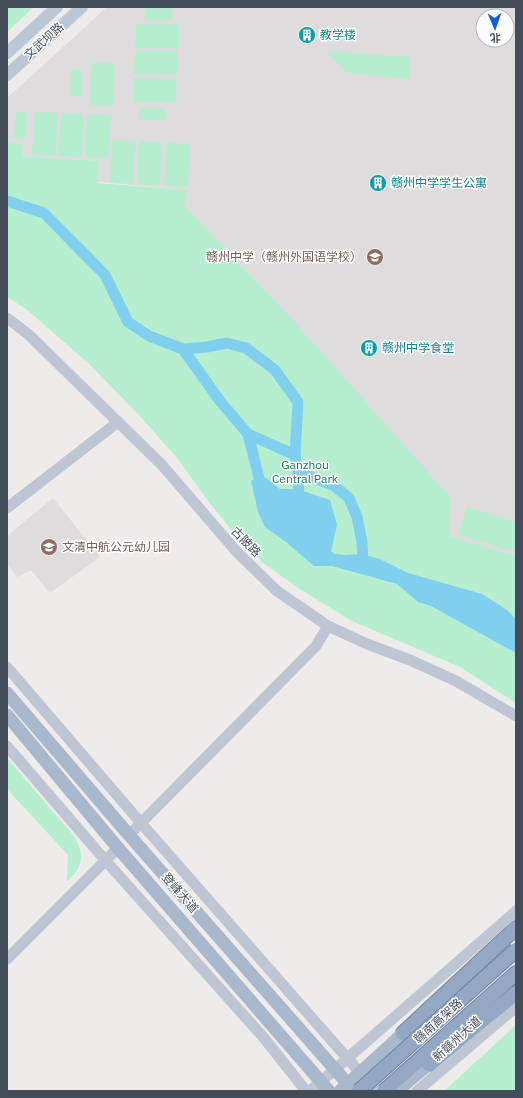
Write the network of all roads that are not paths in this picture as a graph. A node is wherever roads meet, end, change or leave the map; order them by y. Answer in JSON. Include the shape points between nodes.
{"nodes":[{"id":1,"x":57,"y":7,"type":"edge"},
{"id":2,"x":82,"y":7,"type":"edge"},
{"id":3,"x":7,"y":53,"type":"edge"},
{"id":4,"x":7,"y":75,"type":"edge"},
{"id":5,"x":7,"y":318,"type":"edge"},
{"id":6,"x":118,"y":422,"type":"junction"},
{"id":7,"x":7,"y":508,"type":"edge"},
{"id":8,"x":328,"y":626,"type":"junction"},
{"id":9,"x":7,"y":667,"type":"edge"},
{"id":10,"x":7,"y":693,"type":"edge"},
{"id":11,"x":7,"y":715,"type":"edge"},
{"id":12,"x":516,"y":716,"type":"edge"},
{"id":13,"x":7,"y":746,"type":"edge"},
{"id":14,"x":141,"y":823,"type":"junction"},
{"id":15,"x":129,"y":835,"type":"junction"},
{"id":16,"x":118,"y":848,"type":"junction"},
{"id":17,"x":105,"y":860,"type":"junction"},
{"id":18,"x":516,"y":911,"type":"edge"},
{"id":19,"x":516,"y":928,"type":"edge"},
{"id":20,"x":516,"y":934,"type":"edge"},
{"id":21,"x":516,"y":950,"type":"edge"},
{"id":22,"x":7,"y":959,"type":"edge"},
{"id":23,"x":516,"y":973,"type":"edge"},
{"id":24,"x":516,"y":986,"type":"edge"},
{"id":25,"x":516,"y":993,"type":"edge"},
{"id":26,"x":516,"y":1007,"type":"edge"},
{"id":27,"x":403,"y":1033,"type":"junction"},
{"id":28,"x":347,"y":1058,"type":"junction"},
{"id":29,"x":429,"y":1064,"type":"junction"},
{"id":30,"x":334,"y":1070,"type":"junction"},
{"id":31,"x":360,"y":1072,"type":"junction"},
{"id":32,"x":325,"y":1086,"type":"edge"},
{"id":33,"x":350,"y":1089,"type":"edge"},
{"id":34,"x":306,"y":1091,"type":"edge"},
{"id":35,"x":310,"y":1091,"type":"edge"},
{"id":36,"x":376,"y":1091,"type":"edge"},
{"id":37,"x":384,"y":1091,"type":"edge"},
{"id":38,"x":397,"y":1091,"type":"edge"},
{"id":39,"x":417,"y":1091,"type":"edge"}],
"edges":[{"from":1,"to":3,"type":"main road","name":"文武坝路"},
{"from":2,"to":4,"type":"main road","name":"文武坝路"},
{"from":5,"to":6,"type":"street","name":"古陂路","via":[[28,334]]},
{"from":6,"to":7,"type":"street"},
{"from":6,"to":8,"type":"street","name":"古陂路","via":[[162,465],[236,551],[277,591]]},
{"from":8,"to":12,"type":"street","name":"古陂路","via":[[456,681]]},
{"from":8,"to":14,"type":"street","via":[[316,646]]},
{"from":9,"to":14,"type":"street"},
{"from":10,"to":15,"type":"main road","name":"登峰大道"},
{"from":11,"to":16,"type":"main road","name":"登峰大道"},
{"from":13,"to":17,"type":"street"},
{"from":14,"to":15,"type":"street"},
{"from":14,"to":28,"type":"street"},
{"from":15,"to":30,"type":"main road","name":"登峰大道"},
{"from":16,"to":17,"type":"street"},
{"from":16,"to":32,"type":"main road","name":"登峰大道"},
{"from":17,"to":22,"type":"street"},
{"from":17,"to":34,"type":"street","via":[[264,1038]]},
{"from":18,"to":28,"type":"street"},
{"from":19,"to":27,"type":"highway"},
{"from":20,"to":27,"type":"main road"},
{"from":21,"to":33,"type":"highway","name":"赣南高架路","bridge":true},
{"from":23,"to":37,"type":"highway","name":"赣南高架路"},
{"from":24,"to":29,"type":"main road","name":"新赣州大道"},
{"from":25,"to":29,"type":"highway"},
{"from":26,"to":39,"type":"street"},
{"from":27,"to":31,"type":"main road"},
{"from":28,"to":30,"type":"street"},
{"from":28,"to":31,"type":"street"},
{"from":29,"to":38,"type":"main road","name":"新赣州大道"},
{"from":30,"to":32,"type":"street"},
{"from":30,"to":33,"type":"main road","name":"登峰大道"},
{"from":31,"to":33,"type":"main road"},
{"from":31,"to":36,"type":"street"},
{"from":32,"to":35,"type":"street"}]}
